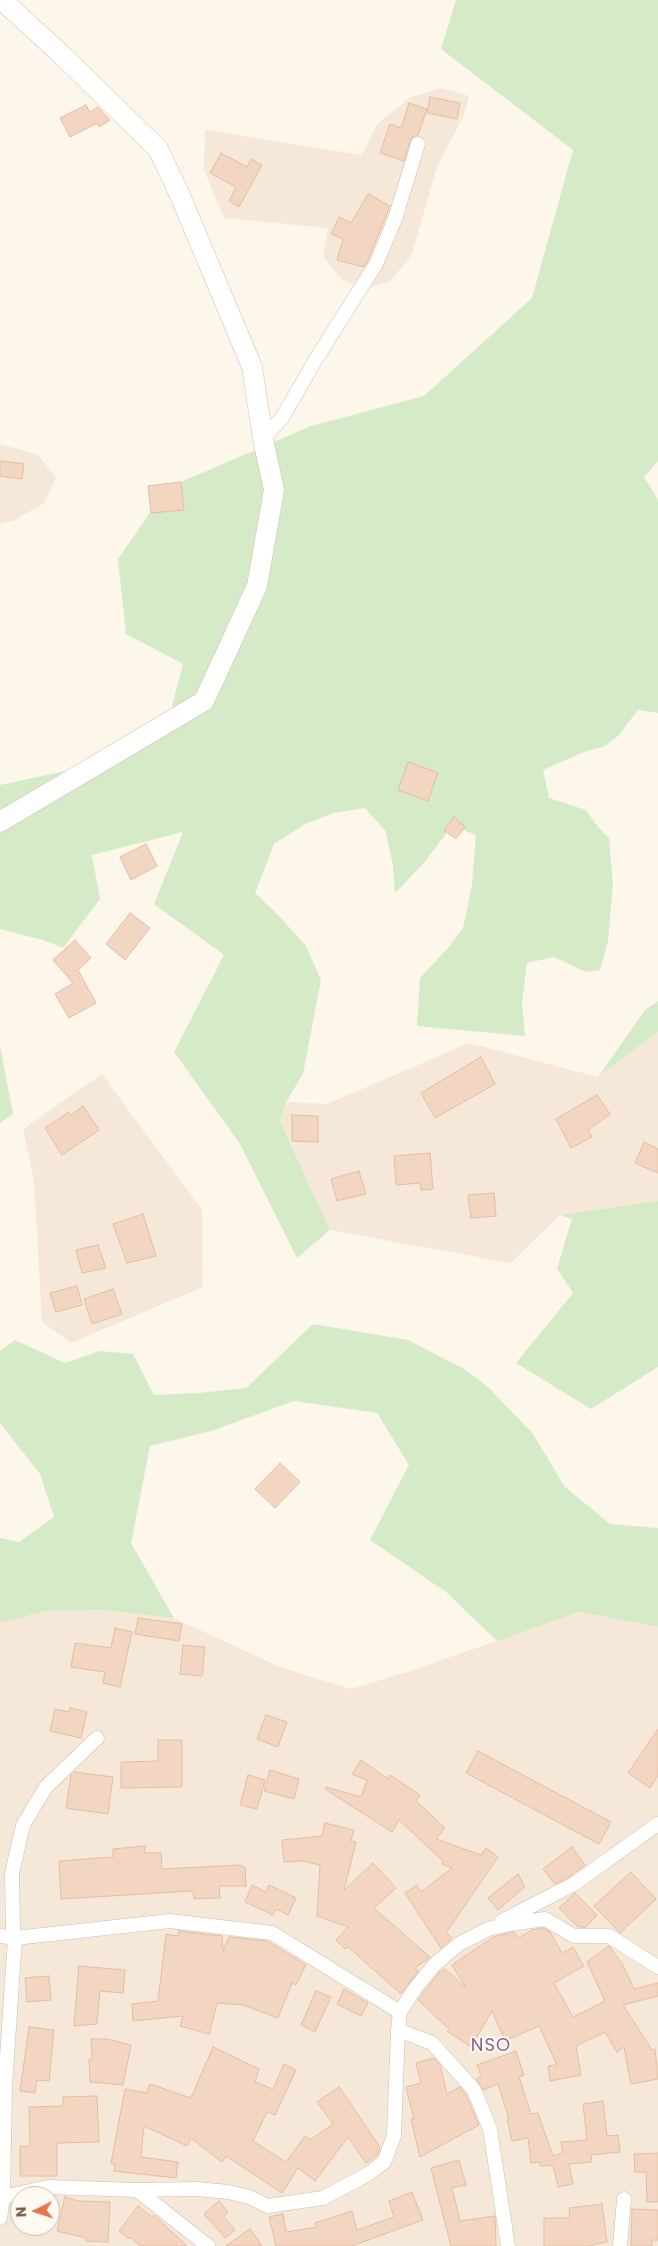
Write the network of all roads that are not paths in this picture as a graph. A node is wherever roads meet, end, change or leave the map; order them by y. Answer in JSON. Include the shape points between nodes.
{"nodes":[{"id":1,"x":2,"y":0,"type":"edge"},
{"id":2,"x":418,"y":144,"type":"dead end"},
{"id":3,"x":263,"y":438,"type":"junction"},
{"id":4,"x":0,"y":822,"type":"edge"},
{"id":5,"x":96,"y":1738,"type":"dead end"},
{"id":6,"x":658,"y":1824,"type":"edge"},
{"id":7,"x":488,"y":1929,"type":"junction"},
{"id":8,"x":0,"y":1936,"type":"edge"},
{"id":9,"x":15,"y":1938,"type":"junction"},
{"id":10,"x":658,"y":1967,"type":"edge"},
{"id":11,"x":400,"y":2012,"type":"junction"},
{"id":12,"x":398,"y":2030,"type":"junction"},
{"id":13,"x":137,"y":2190,"type":"junction"},
{"id":14,"x":3,"y":2197,"type":"junction"},
{"id":15,"x":624,"y":2199,"type":"dead end"},
{"id":16,"x":0,"y":2218,"type":"edge"},
{"id":17,"x":208,"y":2246,"type":"edge"},
{"id":18,"x":508,"y":2246,"type":"edge"},
{"id":19,"x":620,"y":2246,"type":"edge"}],
"edges":[{"from":1,"to":3,"type":"street","via":[[158,149],[252,367]]},
{"from":2,"to":3,"type":"street","via":[[395,219],[376,264],[282,418]]},
{"from":3,"to":4,"type":"street","via":[[274,490],[257,586],[204,701]]},
{"from":5,"to":9,"type":"street","via":[[46,1787],[23,1824],[12,1873]]},
{"from":6,"to":7,"type":"street","via":[[574,1884]]},
{"from":7,"to":10,"type":"street","via":[[545,1920],[574,1936],[609,1936]]},
{"from":7,"to":11,"type":"street","via":[[459,1944],[434,1965]]},
{"from":8,"to":9,"type":"street"},
{"from":9,"to":11,"type":"street","via":[[170,1921],[272,1933]]},
{"from":9,"to":14,"type":"street","via":[[5,2087]]},
{"from":11,"to":12,"type":"street"},
{"from":12,"to":13,"type":"street","via":[[394,2136],[384,2162],[360,2179],[323,2198],[268,2206],[228,2192]]},
{"from":12,"to":18,"type":"street","via":[[432,2043],[474,2090],[490,2128]]},
{"from":13,"to":14,"type":"street","via":[[48,2187]]},
{"from":13,"to":17,"type":"street"},
{"from":14,"to":16,"type":"street"},
{"from":15,"to":19,"type":"street"}]}
